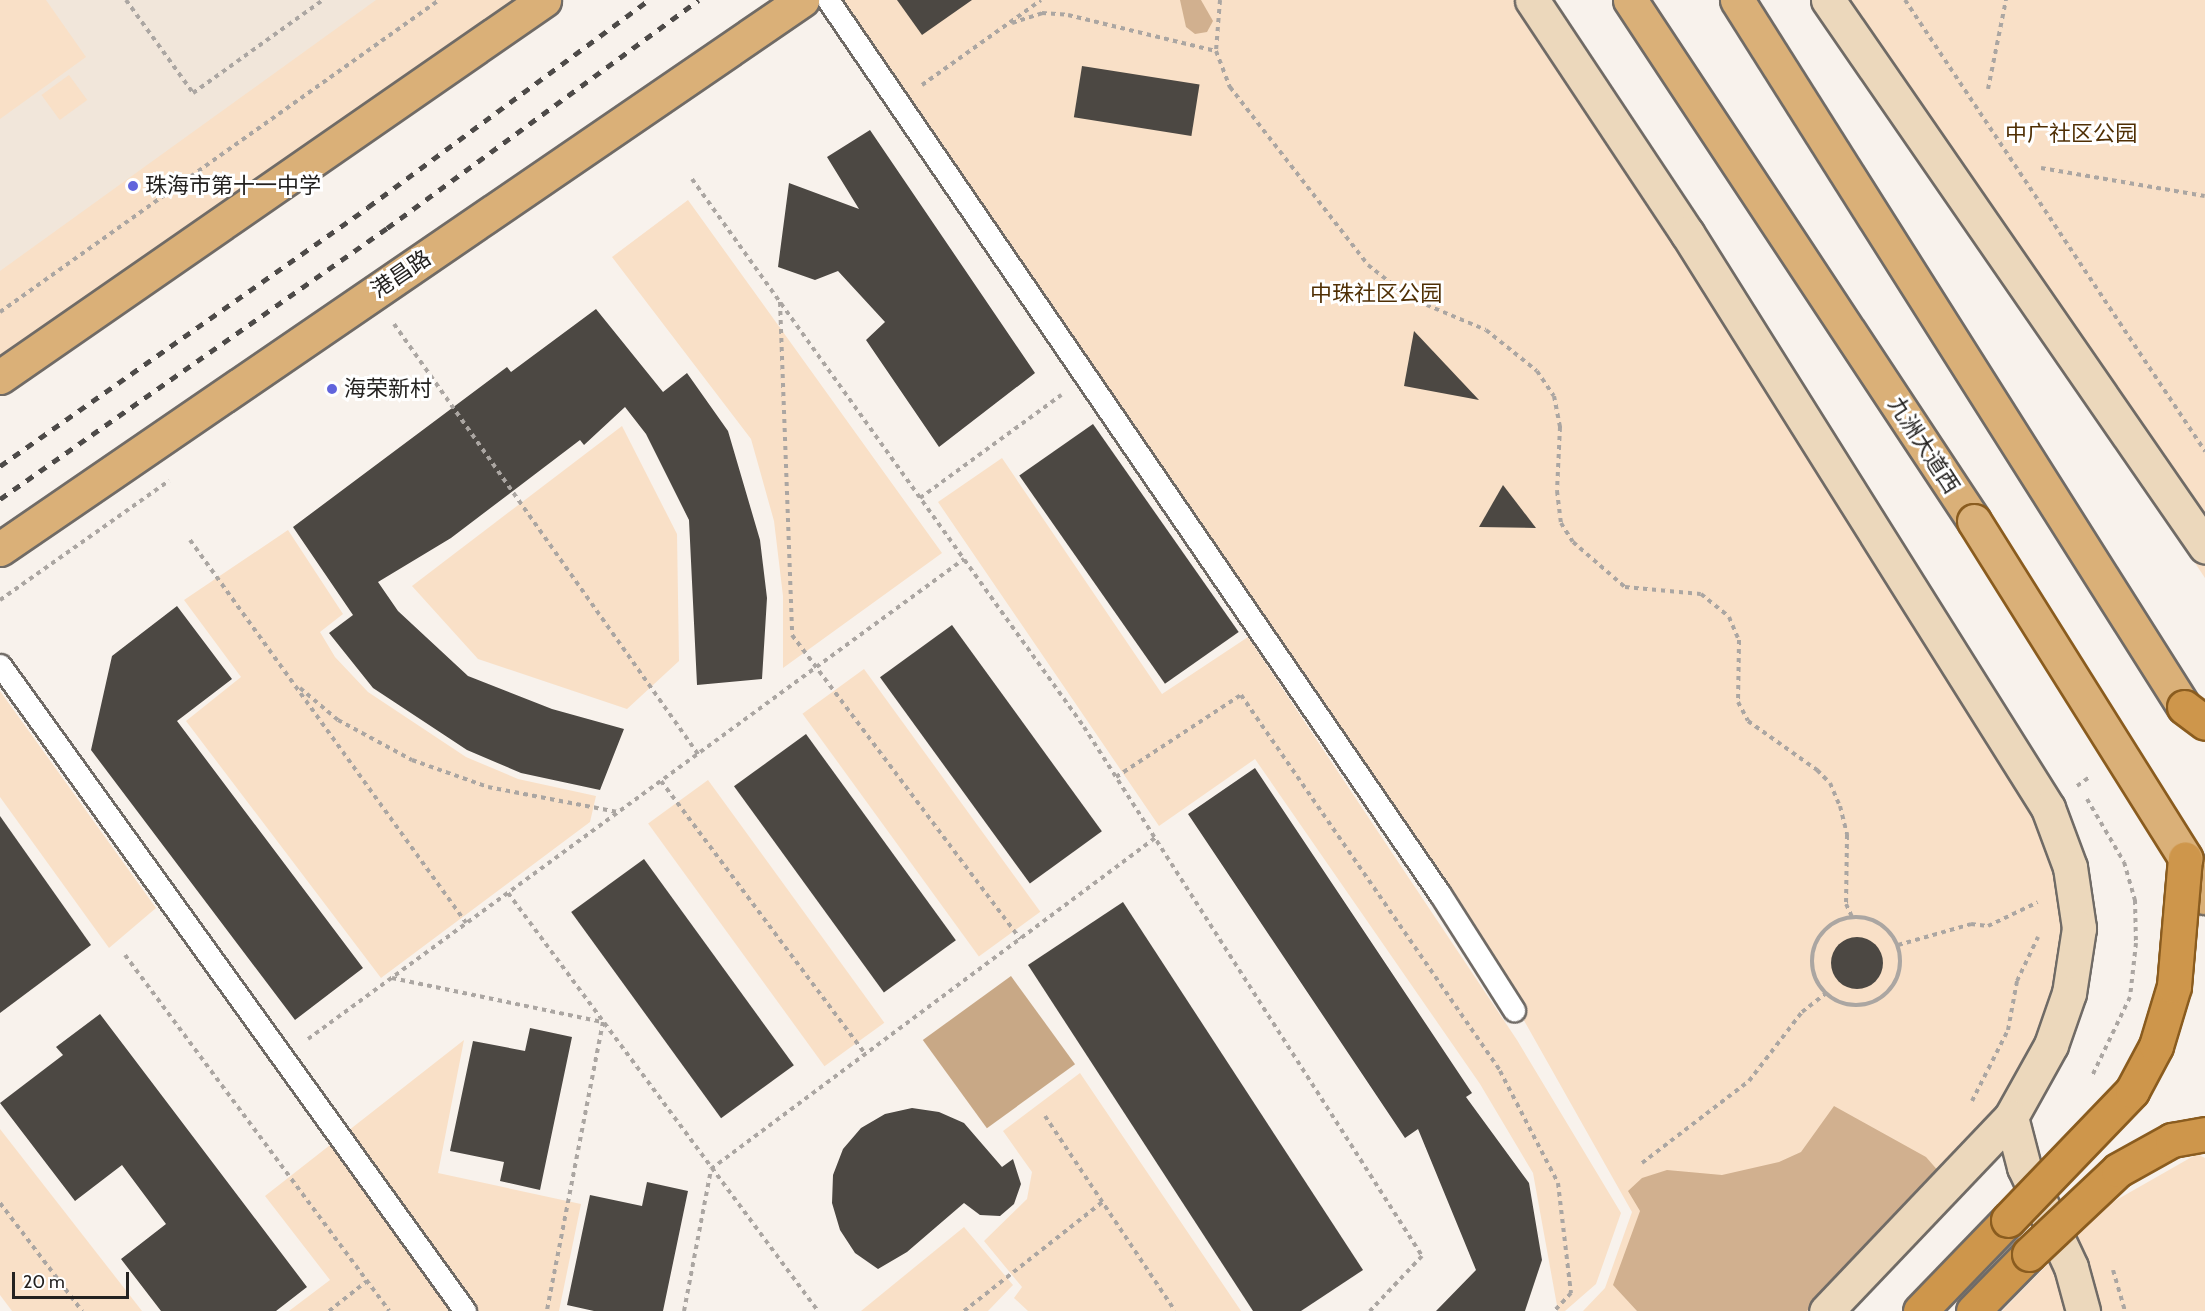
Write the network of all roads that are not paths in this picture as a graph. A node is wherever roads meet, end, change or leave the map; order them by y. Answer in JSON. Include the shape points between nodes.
{"nodes":[{"id":1,"x":544,"y":0,"type":"edge"},
{"id":2,"x":802,"y":0,"type":"edge"},
{"id":3,"x":828,"y":0,"type":"edge"},
{"id":4,"x":1532,"y":0,"type":"edge"},
{"id":5,"x":1630,"y":0,"type":"edge"},
{"id":6,"x":1737,"y":0,"type":"edge"},
{"id":7,"x":1828,"y":0,"type":"edge"},
{"id":8,"x":0,"y":377,"type":"edge"},
{"id":9,"x":2205,"y":546,"type":"edge"},
{"id":10,"x":0,"y":549,"type":"edge"},
{"id":11,"x":0,"y":665,"type":"edge"},
{"id":12,"x":2194,"y":715,"type":"edge"},
{"id":13,"x":2205,"y":740,"type":"edge"},
{"id":14,"x":2185,"y":858,"type":"junction"},
{"id":15,"x":2205,"y":897,"type":"edge"},
{"id":16,"x":1514,"y":1010,"type":"dead end"},
{"id":17,"x":2011,"y":1117,"type":"junction"},
{"id":18,"x":2205,"y":1134,"type":"edge"},
{"id":19,"x":465,"y":1311,"type":"edge"},
{"id":20,"x":1826,"y":1311,"type":"edge"},
{"id":21,"x":1920,"y":1311,"type":"edge"},
{"id":22,"x":1973,"y":1311,"type":"edge"},
{"id":23,"x":2083,"y":1311,"type":"edge"}],
"edges":[{"from":1,"to":8,"type":"main road"},
{"from":2,"to":10,"type":"main road","name":"港昌路"},
{"from":3,"to":16,"type":"lane","via":[[1440,894]]},
{"from":4,"to":17,"type":"main road","via":[[1687,233],[2048,808],[2070,867],[2079,928],[2069,993],[2051,1045]]},
{"from":5,"to":14,"type":"main road","name":"九洲大道西","bridge":true,"via":[[1974,521]]},
{"from":6,"to":12,"type":"main road"},
{"from":7,"to":9,"type":"main road"},
{"from":11,"to":19,"type":"lane"},
{"from":12,"to":13,"type":"main road"},
{"from":14,"to":15,"type":"main road","name":"九洲大道西"},
{"from":14,"to":21,"type":"highway","bridge":true,"via":[[2174,986],[2156,1046],[2132,1092]]},
{"from":17,"to":20,"type":"main road"},
{"from":17,"to":23,"type":"main road","via":[[2024,1167],[2071,1267]]},
{"from":18,"to":22,"type":"highway","bridge":true,"via":[[2172,1140],[2118,1170]]}]}
